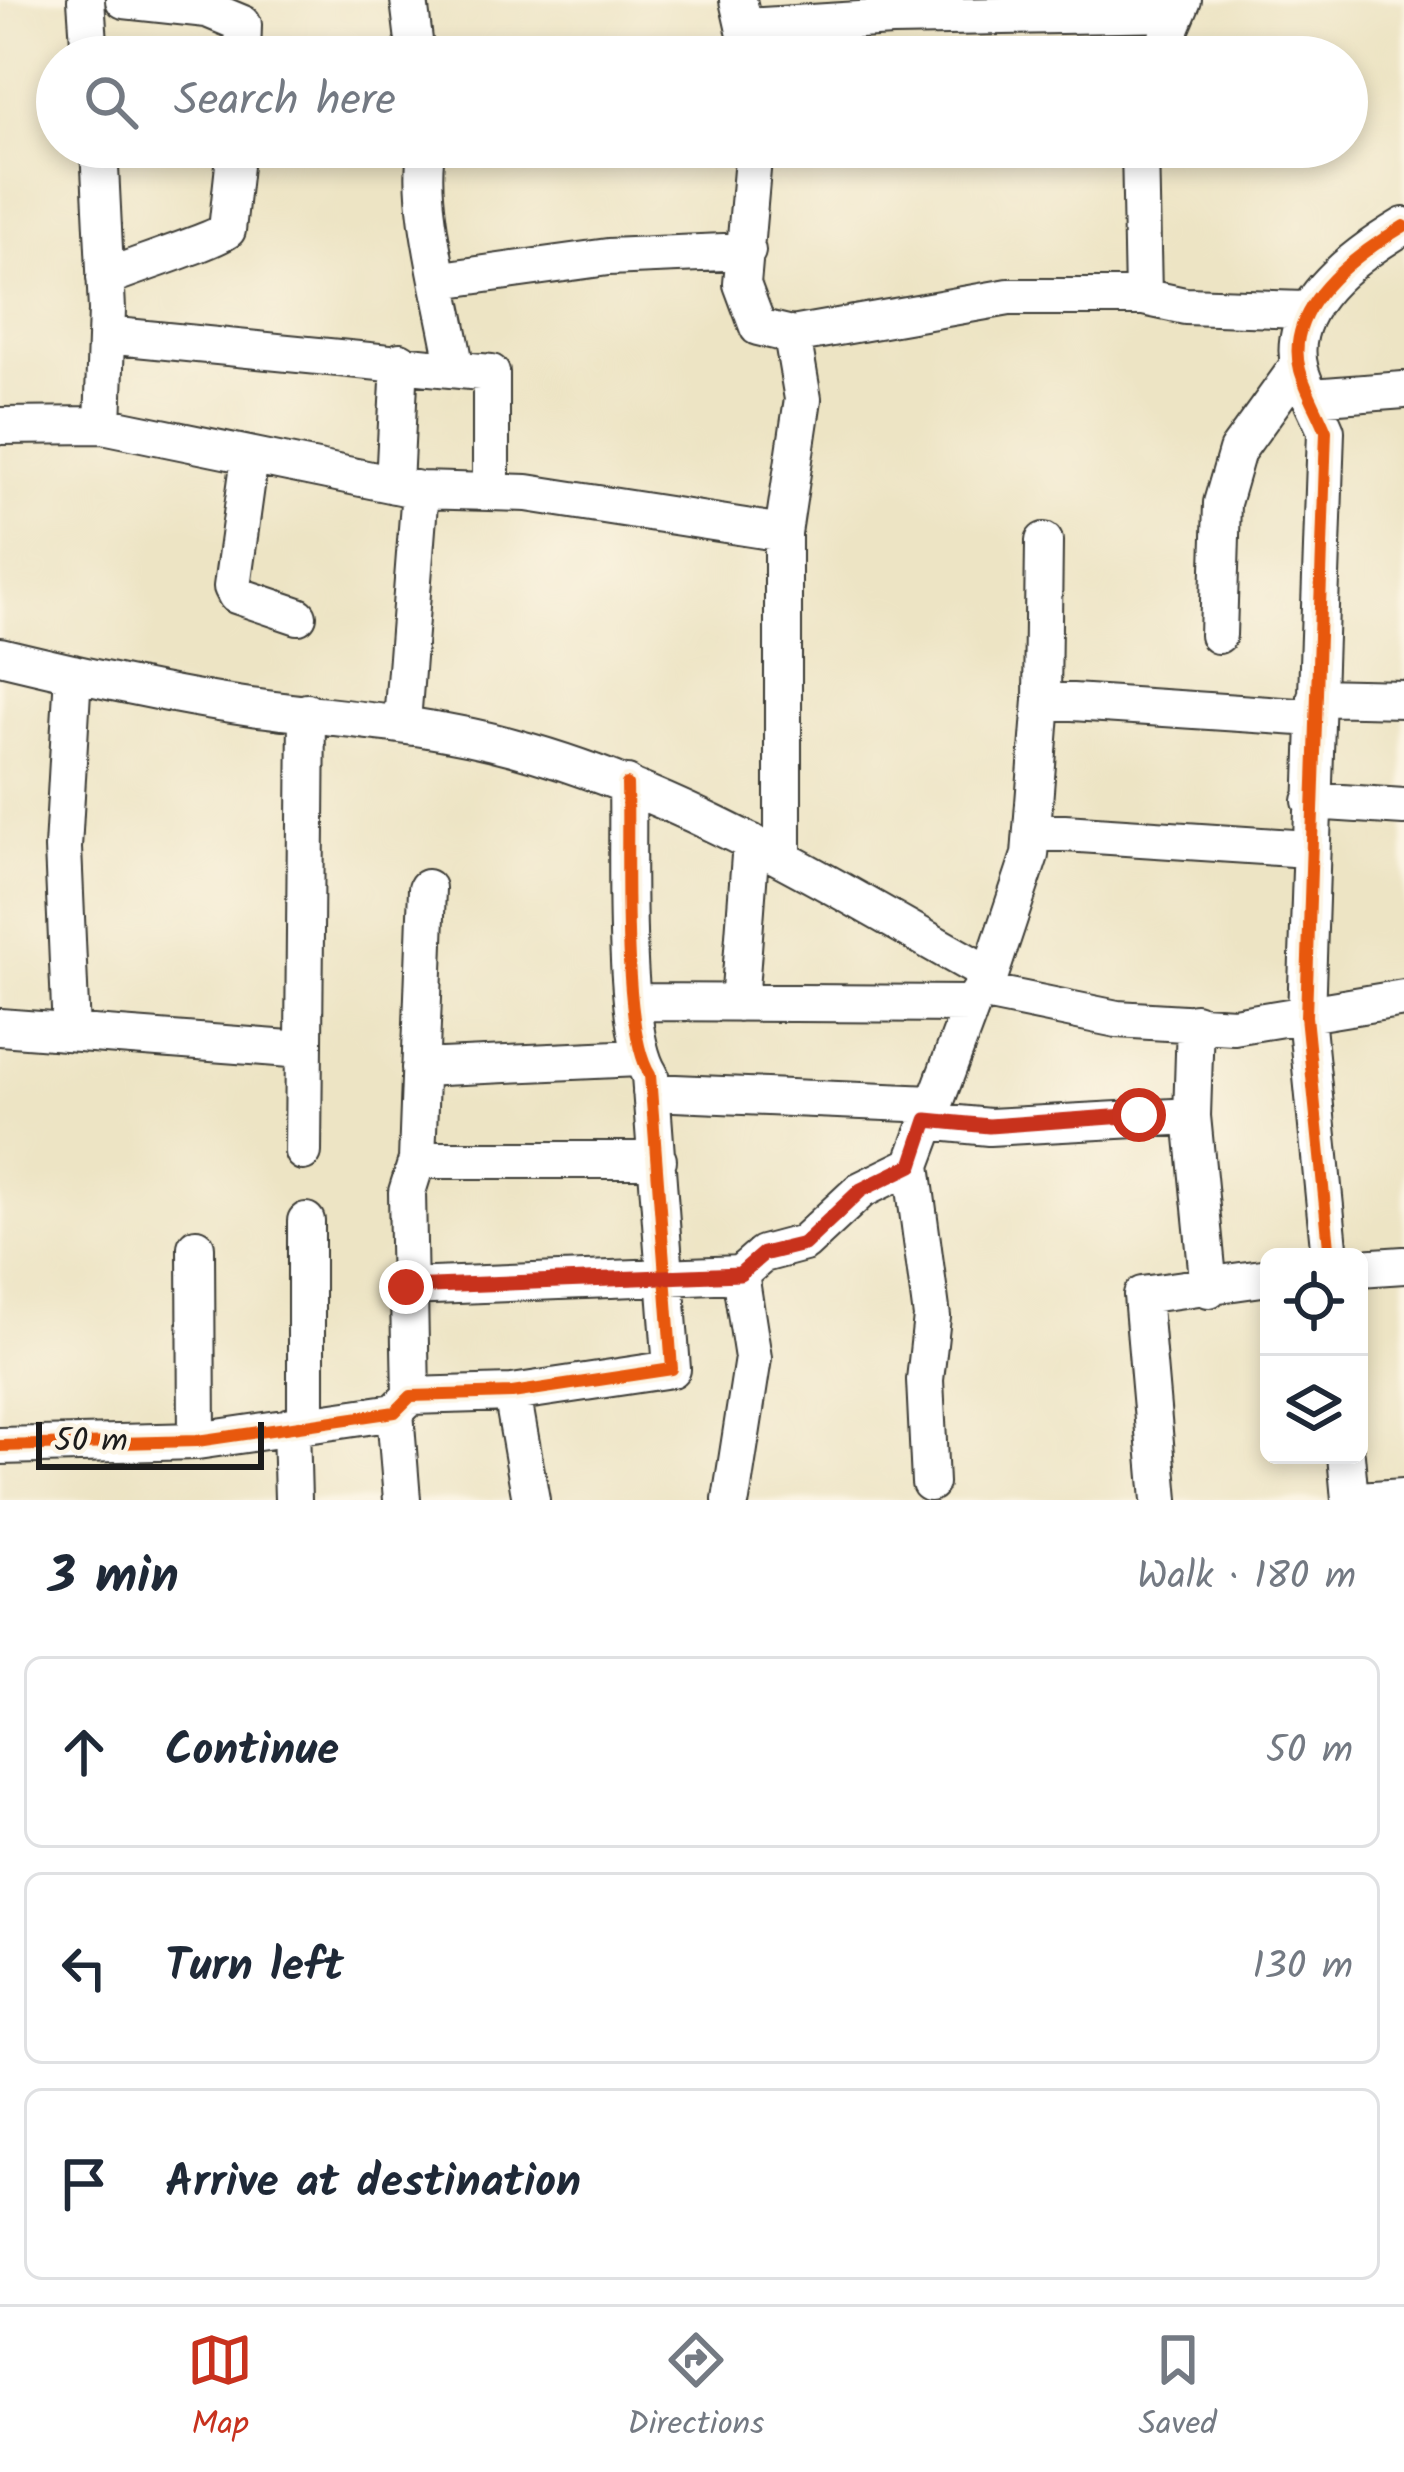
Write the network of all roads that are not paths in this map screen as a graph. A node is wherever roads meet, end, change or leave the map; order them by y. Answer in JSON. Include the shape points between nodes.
{"nodes":[{"id":1,"x":86,"y":0,"type":"edge"},
{"id":2,"x":124,"y":0,"type":"edge"},
{"id":3,"x":409,"y":0,"type":"edge"},
{"id":4,"x":1180,"y":6,"type":"edge"},
{"id":5,"x":745,"y":28,"type":"edge"},
{"id":6,"x":89,"y":36,"type":"edge"},
{"id":7,"x":243,"y":36,"type":"edge"},
{"id":8,"x":413,"y":36,"type":"edge"},
{"id":9,"x":1168,"y":36,"type":"edge"},
{"id":10,"x":100,"y":168,"type":"edge"},
{"id":11,"x":234,"y":168,"type":"edge"},
{"id":12,"x":423,"y":168,"type":"edge"},
{"id":13,"x":753,"y":168,"type":"edge"},
{"id":14,"x":1140,"y":168,"type":"edge"},
{"id":15,"x":1404,"y":226,"type":"edge"},
{"id":16,"x":747,"y":251,"type":"junction"},
{"id":17,"x":105,"y":278,"type":"junction"},
{"id":18,"x":442,"y":280,"type":"junction"},
{"id":19,"x":1143,"y":297,"type":"junction"},
{"id":20,"x":1305,"y":310,"type":"junction"},
{"id":21,"x":792,"y":334,"type":"junction"},
{"id":22,"x":106,"y":335,"type":"junction"},
{"id":23,"x":400,"y":361,"type":"junction"},
{"id":24,"x":455,"y":366,"type":"junction"},
{"id":25,"x":1305,"y":381,"type":"junction"},
{"id":26,"x":1404,"y":390,"type":"edge"},
{"id":27,"x":103,"y":424,"type":"junction"},
{"id":28,"x":0,"y":426,"type":"edge"},
{"id":29,"x":250,"y":457,"type":"junction"},
{"id":30,"x":407,"y":487,"type":"junction"},
{"id":31,"x":491,"y":491,"type":"junction"},
{"id":32,"x":783,"y":533,"type":"junction"},
{"id":33,"x":1044,"y":541,"type":"dead end"},
{"id":34,"x":298,"y":616,"type":"dead end"},
{"id":35,"x":1218,"y":635,"type":"dead end"},
{"id":36,"x":0,"y":656,"type":"edge"},
{"id":37,"x":73,"y":673,"type":"junction"},
{"id":38,"x":1404,"y":699,"type":"edge"},
{"id":39,"x":1042,"y":700,"type":"junction"},
{"id":40,"x":1316,"y":707,"type":"junction"},
{"id":41,"x":307,"y":712,"type":"junction"},
{"id":42,"x":402,"y":722,"type":"junction"},
{"id":43,"x":627,"y":784,"type":"junction"},
{"id":44,"x":1311,"y":801,"type":"junction"},
{"id":45,"x":1404,"y":807,"type":"edge"},
{"id":46,"x":1034,"y":831,"type":"junction"},
{"id":47,"x":1308,"y":849,"type":"junction"},
{"id":48,"x":767,"y":850,"type":"junction"},
{"id":49,"x":427,"y":888,"type":"dead end"},
{"id":50,"x":981,"y":990,"type":"junction"},
{"id":51,"x":1404,"y":998,"type":"edge"},
{"id":52,"x":634,"y":1002,"type":"junction"},
{"id":53,"x":739,"y":1003,"type":"junction"},
{"id":54,"x":1306,"y":1016,"type":"junction"},
{"id":55,"x":1195,"y":1022,"type":"junction"},
{"id":56,"x":0,"y":1027,"type":"edge"},
{"id":57,"x":71,"y":1032,"type":"junction"},
{"id":58,"x":304,"y":1050,"type":"junction"},
{"id":59,"x":420,"y":1067,"type":"junction"},
{"id":60,"x":645,"y":1075,"type":"junction"},
{"id":61,"x":930,"y":1113,"type":"junction"},
{"id":62,"x":1192,"y":1116,"type":"junction"},
{"id":63,"x":302,"y":1152,"type":"dead end"},
{"id":64,"x":417,"y":1160,"type":"junction"},
{"id":65,"x":658,"y":1160,"type":"junction"},
{"id":66,"x":912,"y":1165,"type":"junction"},
{"id":67,"x":306,"y":1221,"type":"dead end"},
{"id":68,"x":196,"y":1247,"type":"dead end"},
{"id":69,"x":1329,"y":1248,"type":"edge"},
{"id":70,"x":1404,"y":1265,"type":"edge"},
{"id":71,"x":1368,"y":1267,"type":"edge"},
{"id":72,"x":740,"y":1274,"type":"junction"},
{"id":73,"x":664,"y":1275,"type":"junction"},
{"id":74,"x":1260,"y":1279,"type":"edge"},
{"id":75,"x":406,"y":1287,"type":"junction"},
{"id":76,"x":1209,"y":1289,"type":"junction"},
{"id":77,"x":512,"y":1393,"type":"junction"},
{"id":78,"x":403,"y":1404,"type":"junction"},
{"id":79,"x":299,"y":1424,"type":"junction"},
{"id":80,"x":197,"y":1441,"type":"junction"},
{"id":81,"x":0,"y":1446,"type":"edge"},
{"id":82,"x":1348,"y":1464,"type":"edge"},
{"id":83,"x":930,"y":1484,"type":"dead end"},
{"id":84,"x":1404,"y":1497,"type":"edge"},
{"id":85,"x":292,"y":1500,"type":"edge"},
{"id":86,"x":402,"y":1500,"type":"edge"},
{"id":87,"x":531,"y":1500,"type":"edge"},
{"id":88,"x":731,"y":1500,"type":"edge"},
{"id":89,"x":1160,"y":1500,"type":"edge"},
{"id":90,"x":1354,"y":1500,"type":"edge"}],
"edges":[{"from":1,"to":6,"type":"street"},
{"from":2,"to":7,"type":"street","via":[[224,15],[243,24]]},
{"from":3,"to":8,"type":"street"},
{"from":4,"to":5,"type":"street"},
{"from":4,"to":9,"type":"street"},
{"from":10,"to":17,"type":"street"},
{"from":11,"to":17,"type":"street","via":[[227,230]]},
{"from":12,"to":18,"type":"street"},
{"from":13,"to":16,"type":"street"},
{"from":14,"to":19,"type":"street"},
{"from":15,"to":20,"type":"street"},
{"from":16,"to":18,"type":"street","via":[[608,257]]},
{"from":16,"to":21,"type":"street","via":[[742,284],[749,311],[758,327]]},
{"from":17,"to":22,"type":"street"},
{"from":18,"to":24,"type":"street"},
{"from":19,"to":20,"type":"street"},
{"from":19,"to":21,"type":"street","via":[[1010,297]]},
{"from":20,"to":25,"type":"street"},
{"from":21,"to":32,"type":"street","via":[[803,399]]},
{"from":22,"to":23,"type":"street"},
{"from":22,"to":27,"type":"street"},
{"from":23,"to":24,"type":"street"},
{"from":23,"to":30,"type":"street"},
{"from":24,"to":31,"type":"street","via":[[495,378]]},
{"from":25,"to":26,"type":"street"},
{"from":25,"to":35,"type":"street","via":[[1237,451],[1222,503]]},
{"from":25,"to":40,"type":"street","via":[[1326,431]]},
{"from":27,"to":28,"type":"street"},
{"from":27,"to":29,"type":"street"},
{"from":29,"to":30,"type":"street"},
{"from":29,"to":34,"type":"street","via":[[232,587]]},
{"from":30,"to":31,"type":"street"},
{"from":30,"to":42,"type":"street"},
{"from":31,"to":32,"type":"street"},
{"from":32,"to":48,"type":"street"},
{"from":33,"to":39,"type":"street"},
{"from":36,"to":37,"type":"street"},
{"from":37,"to":41,"type":"street"},
{"from":37,"to":57,"type":"street","via":[[63,848]]},
{"from":38,"to":40,"type":"street"},
{"from":39,"to":40,"type":"street"},
{"from":39,"to":46,"type":"street"},
{"from":40,"to":44,"type":"street"},
{"from":41,"to":42,"type":"street"},
{"from":41,"to":58,"type":"street"},
{"from":42,"to":43,"type":"street","via":[[516,747]]},
{"from":43,"to":48,"type":"street"},
{"from":43,"to":52,"type":"street"},
{"from":44,"to":45,"type":"street"},
{"from":44,"to":47,"type":"street"},
{"from":46,"to":47,"type":"street"},
{"from":46,"to":50,"type":"street"},
{"from":47,"to":54,"type":"street"},
{"from":48,"to":50,"type":"street"},
{"from":48,"to":53,"type":"street"},
{"from":49,"to":59,"type":"street"},
{"from":50,"to":53,"type":"street"},
{"from":50,"to":55,"type":"street","via":[[1117,1019]]},
{"from":50,"to":61,"type":"street"},
{"from":51,"to":54,"type":"street"},
{"from":52,"to":53,"type":"street"},
{"from":52,"to":60,"type":"street"},
{"from":54,"to":55,"type":"street","via":[[1234,1026]]},
{"from":54,"to":69,"type":"street"},
{"from":55,"to":62,"type":"street"},
{"from":56,"to":57,"type":"street"},
{"from":57,"to":58,"type":"street"},
{"from":58,"to":63,"type":"street"},
{"from":59,"to":60,"type":"street"},
{"from":59,"to":64,"type":"street"},
{"from":60,"to":61,"type":"street"},
{"from":60,"to":65,"type":"street"},
{"from":61,"to":62,"type":"street","via":[[989,1126]]},
{"from":61,"to":66,"type":"street"},
{"from":62,"to":76,"type":"street"},
{"from":64,"to":65,"type":"street"},
{"from":64,"to":75,"type":"street","via":[[407,1192]]},
{"from":65,"to":73,"type":"street"},
{"from":66,"to":72,"type":"street","via":[[861,1190],[804,1244],[763,1254]]},
{"from":66,"to":83,"type":"street","via":[[932,1317],[925,1380]]},
{"from":67,"to":79,"type":"street"},
{"from":68,"to":80,"type":"street"},
{"from":70,"to":71,"type":"street"},
{"from":72,"to":73,"type":"street"},
{"from":72,"to":88,"type":"street","via":[[753,1358]]},
{"from":73,"to":75,"type":"street"},
{"from":73,"to":77,"type":"street","via":[[672,1369]]},
{"from":74,"to":76,"type":"street"},
{"from":75,"to":78,"type":"street"},
{"from":76,"to":89,"type":"street","via":[[1142,1295]]},
{"from":77,"to":78,"type":"street"},
{"from":77,"to":87,"type":"street"},
{"from":78,"to":79,"type":"street"},
{"from":78,"to":86,"type":"street"},
{"from":79,"to":80,"type":"street"},
{"from":79,"to":85,"type":"street"},
{"from":80,"to":81,"type":"street"},
{"from":82,"to":90,"type":"street"},
{"from":84,"to":90,"type":"street"}]}
